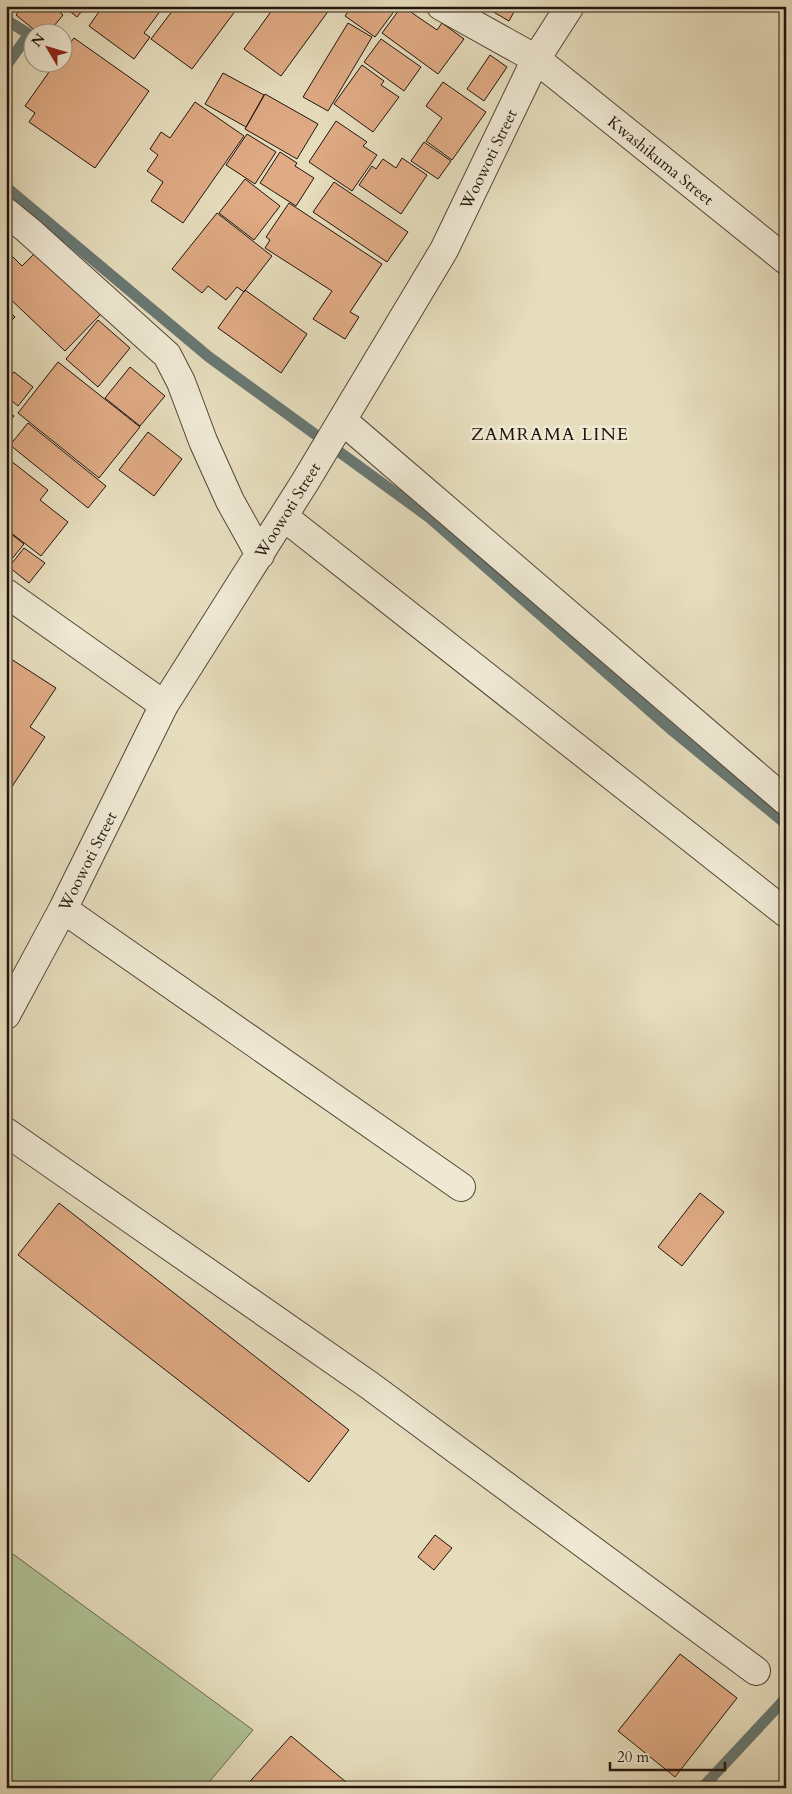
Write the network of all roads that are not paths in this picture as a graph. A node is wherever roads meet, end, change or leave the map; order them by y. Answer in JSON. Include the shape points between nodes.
{"nodes":[{"id":1,"x":442,"y":6,"type":"edge"},
{"id":2,"x":570,"y":6,"type":"edge"},
{"id":3,"x":536,"y":59,"type":"junction"},
{"id":4,"x":6,"y":212,"type":"edge"},
{"id":5,"x":786,"y":260,"type":"edge"},
{"id":6,"x":336,"y":429,"type":"junction"},
{"id":7,"x":284,"y":517,"type":"junction"},
{"id":8,"x":260,"y":555,"type":"junction"},
{"id":9,"x":6,"y":593,"type":"edge"},
{"id":10,"x":164,"y":705,"type":"junction"},
{"id":11,"x":786,"y":800,"type":"edge"},
{"id":12,"x":63,"y":910,"type":"junction"},
{"id":13,"x":786,"y":913,"type":"edge"},
{"id":14,"x":6,"y":1015,"type":"edge"},
{"id":15,"x":6,"y":1132,"type":"edge"},
{"id":16,"x":461,"y":1187,"type":"dead end"},
{"id":17,"x":756,"y":1671,"type":"dead end"}],
"edges":[{"from":1,"to":3,"type":"street","name":"Kwashikuma Street"},
{"from":2,"to":3,"type":"street","name":"Woowoti Street"},
{"from":3,"to":5,"type":"street","name":"Kwashikuma Street"},
{"from":3,"to":6,"type":"street","name":"Woowoti Street","via":[[444,250]]},
{"from":4,"to":8,"type":"street","via":[[167,355],[222,484]]},
{"from":6,"to":7,"type":"street","name":"Woowoti Street"},
{"from":6,"to":11,"type":"street"},
{"from":7,"to":8,"type":"street","name":"Woowoti Street"},
{"from":7,"to":13,"type":"street"},
{"from":8,"to":10,"type":"street","name":"Woowoti Street"},
{"from":9,"to":10,"type":"street"},
{"from":10,"to":12,"type":"street","name":"Woowoti Street"},
{"from":12,"to":14,"type":"street","name":"Woowoti Street"},
{"from":12,"to":16,"type":"street"},
{"from":15,"to":17,"type":"street","via":[[369,1385]]}]}
